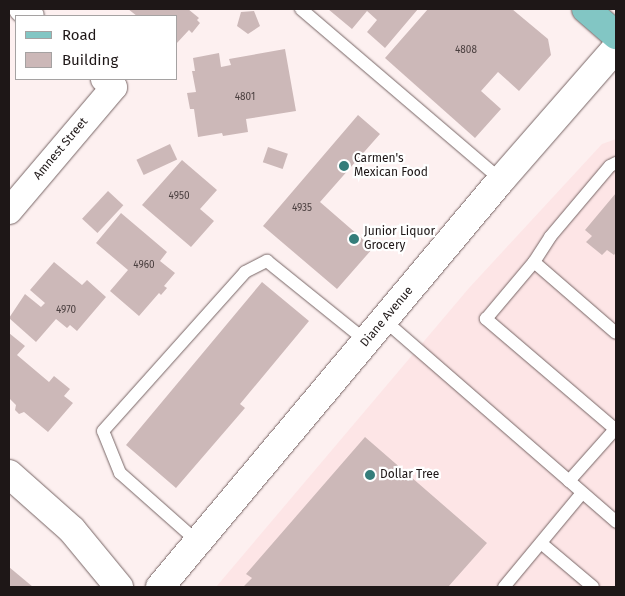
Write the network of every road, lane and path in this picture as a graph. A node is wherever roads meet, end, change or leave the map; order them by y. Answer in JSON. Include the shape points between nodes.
{"nodes":[{"id":1,"x":301,"y":9,"type":"edge"},
{"id":2,"x":586,"y":9,"type":"edge"},
{"id":3,"x":616,"y":35,"type":"edge"},
{"id":4,"x":616,"y":48,"type":"edge"},
{"id":5,"x":109,"y":83,"type":"edge"},
{"id":6,"x":616,"y":163,"type":"edge"},
{"id":7,"x":502,"y":180,"type":"junction"},
{"id":8,"x":9,"y":211,"type":"edge"},
{"id":9,"x":534,"y":262,"type":"junction"},
{"id":10,"x":384,"y":320,"type":"junction"},
{"id":11,"x":615,"y":330,"type":"edge"},
{"id":12,"x":366,"y":341,"type":"junction"},
{"id":13,"x":616,"y":428,"type":"edge"},
{"id":14,"x":9,"y":474,"type":"edge"},
{"id":15,"x":568,"y":481,"type":"junction"},
{"id":16,"x":582,"y":494,"type":"junction"},
{"id":17,"x":616,"y":522,"type":"edge"},
{"id":18,"x":198,"y":542,"type":"junction"},
{"id":19,"x":541,"y":543,"type":"junction"},
{"id":20,"x":119,"y":587,"type":"edge"},
{"id":21,"x":160,"y":587,"type":"edge"},
{"id":22,"x":504,"y":587,"type":"edge"},
{"id":23,"x":593,"y":587,"type":"edge"}],
"edges":[{"from":1,"to":7,"type":"lane"},
{"from":2,"to":3,"type":"main road"},
{"from":4,"to":7,"type":"street","name":"Diane Avenue"},
{"from":5,"to":8,"type":"street","name":"Amnest Street"},
{"from":6,"to":9,"type":"lane","via":[[550,237]]},
{"from":7,"to":10,"type":"street","name":"Diane Avenue"},
{"from":9,"to":11,"type":"lane"},
{"from":9,"to":13,"type":"lane","via":[[486,319]]},
{"from":10,"to":12,"type":"street","name":"Diane Avenue"},
{"from":10,"to":15,"type":"lane"},
{"from":12,"to":18,"type":"street","name":"Diane Avenue"},
{"from":12,"to":18,"type":"lane","via":[[268,261],[245,272],[103,431],[120,473]]},
{"from":13,"to":15,"type":"lane"},
{"from":14,"to":20,"type":"street","via":[[72,530]]},
{"from":15,"to":16,"type":"lane"},
{"from":16,"to":17,"type":"lane"},
{"from":16,"to":19,"type":"lane"},
{"from":18,"to":21,"type":"street","name":"Diane Avenue"},
{"from":19,"to":22,"type":"lane"},
{"from":19,"to":23,"type":"lane"}]}
